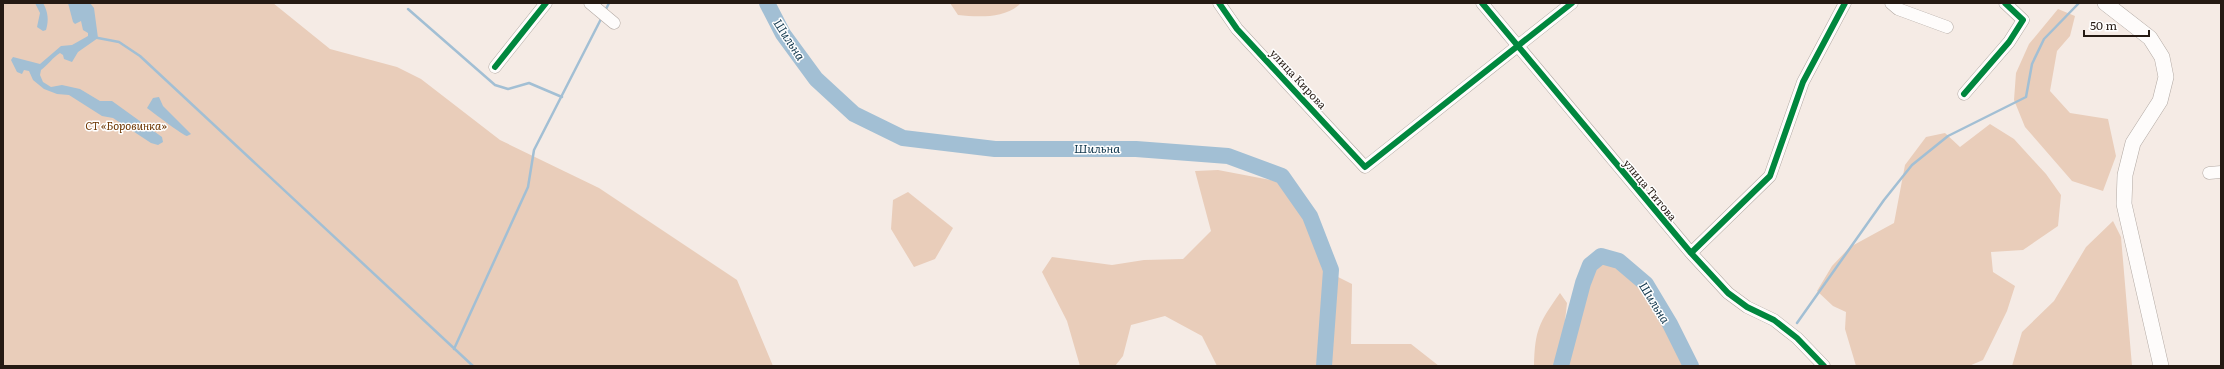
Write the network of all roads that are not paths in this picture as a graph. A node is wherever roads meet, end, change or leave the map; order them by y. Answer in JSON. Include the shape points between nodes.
{"nodes":[{"id":1,"x":546,"y":3,"type":"edge"},
{"id":2,"x":590,"y":3,"type":"edge"},
{"id":3,"x":1219,"y":3,"type":"edge"},
{"id":4,"x":1482,"y":3,"type":"edge"},
{"id":5,"x":1572,"y":3,"type":"edge"},
{"id":6,"x":1845,"y":3,"type":"edge"},
{"id":7,"x":1891,"y":3,"type":"edge"},
{"id":8,"x":2005,"y":3,"type":"edge"},
{"id":9,"x":2108,"y":5,"type":"edge"},
{"id":10,"x":614,"y":23,"type":"dead end"},
{"id":11,"x":1947,"y":27,"type":"dead end"},
{"id":12,"x":1518,"y":46,"type":"junction"},
{"id":13,"x":494,"y":66,"type":"dead end"},
{"id":14,"x":1964,"y":94,"type":"dead end"},
{"id":15,"x":1691,"y":253,"type":"junction"},
{"id":16,"x":1824,"y":366,"type":"edge"},
{"id":17,"x":2162,"y":366,"type":"edge"}],
"edges":[{"from":1,"to":13,"type":"street"},
{"from":2,"to":10,"type":"street"},
{"from":3,"to":12,"type":"street","name":"улица Кирова","via":[[1237,29],[1365,167]]},
{"from":4,"to":12,"type":"street","name":"улица Титова"},
{"from":5,"to":12,"type":"street"},
{"from":6,"to":15,"type":"street","via":[[1803,82],[1770,176]]},
{"from":7,"to":11,"type":"street","via":[[1898,9]]},
{"from":8,"to":14,"type":"street","via":[[2023,20],[2009,42]]},
{"from":9,"to":17,"type":"main road","via":[[2150,38],[2162,57],[2166,77],[2160,101],[2133,143],[2125,176],[2124,204]]},
{"from":12,"to":15,"type":"street","name":"улица Титова"},
{"from":15,"to":16,"type":"street","name":"улица Титова","via":[[1728,293],[1786,329]]}]}
